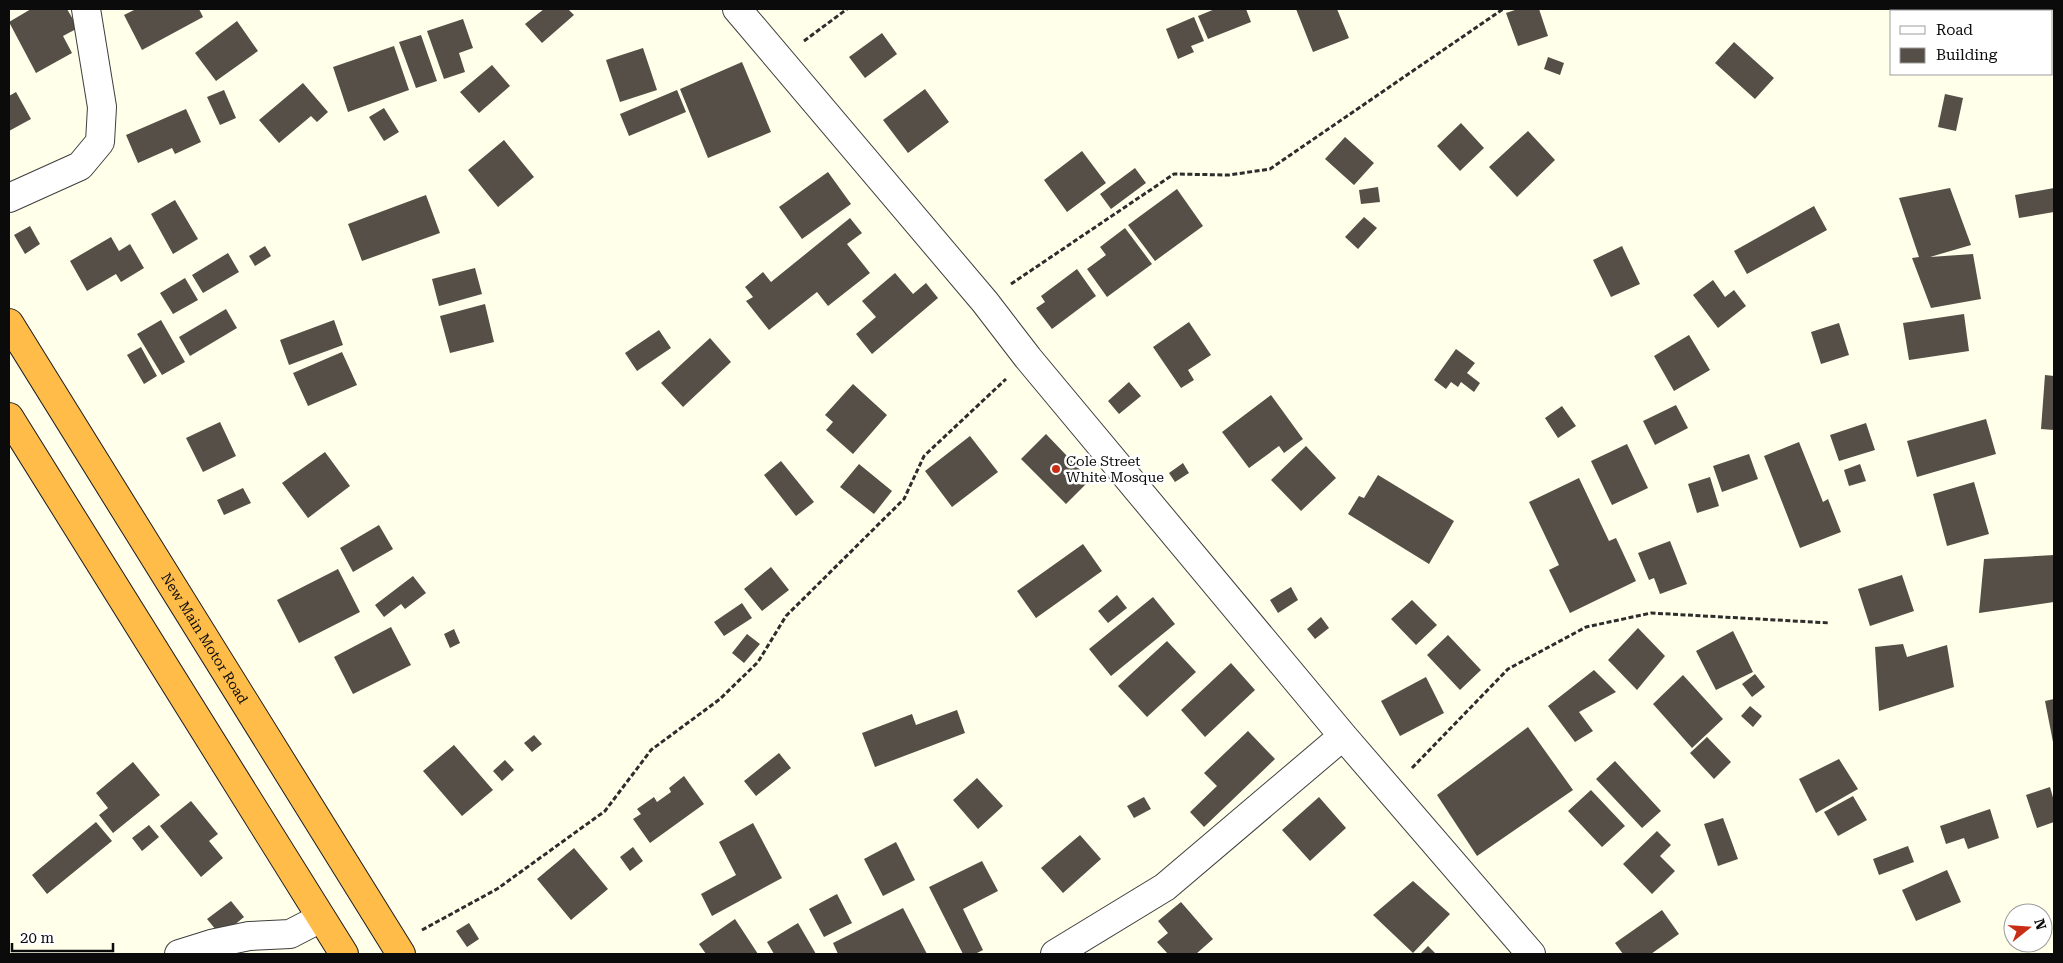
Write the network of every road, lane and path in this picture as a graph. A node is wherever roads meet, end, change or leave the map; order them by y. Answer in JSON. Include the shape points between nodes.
{"nodes":[{"id":1,"x":86,"y":9,"type":"edge"},
{"id":2,"x":737,"y":9,"type":"edge"},
{"id":3,"x":847,"y":9,"type":"edge"},
{"id":4,"x":1503,"y":9,"type":"edge"},
{"id":5,"x":780,"y":59,"type":"junction"},
{"id":6,"x":9,"y":198,"type":"edge"},
{"id":7,"x":985,"y":302,"type":"junction"},
{"id":8,"x":9,"y":323,"type":"edge"},
{"id":9,"x":1028,"y":358,"type":"junction"},
{"id":10,"x":9,"y":417,"type":"edge"},
{"id":11,"x":1830,"y":623,"type":"dead end"},
{"id":12,"x":1343,"y":736,"type":"junction"},
{"id":13,"x":1390,"y":790,"type":"junction"},
{"id":14,"x":321,"y":918,"type":"junction"},
{"id":15,"x":398,"y":950,"type":"edge"},
{"id":16,"x":179,"y":954,"type":"edge"},
{"id":17,"x":344,"y":954,"type":"edge"},
{"id":18,"x":1055,"y":954,"type":"edge"},
{"id":19,"x":1531,"y":954,"type":"edge"}],
"edges":[{"from":1,"to":6,"type":"street","via":[[102,107],[100,142],[80,166]]},
{"from":2,"to":5,"type":"street"},
{"from":3,"to":5,"type":"path"},
{"from":4,"to":7,"type":"path","via":[[1270,169],[1228,175],[1174,174]]},
{"from":5,"to":7,"type":"street"},
{"from":7,"to":9,"type":"street"},
{"from":8,"to":15,"type":"highway","name":"New Main Motor Road"},
{"from":9,"to":12,"type":"street"},
{"from":9,"to":15,"type":"path","via":[[924,456],[904,499],[786,616],[758,662],[720,699],[651,750],[605,811],[497,889]]},
{"from":10,"to":14,"type":"highway"},
{"from":11,"to":13,"type":"path","via":[[1651,613],[1586,627],[1508,669]]},
{"from":12,"to":13,"type":"street"},
{"from":12,"to":18,"type":"street","via":[[1165,887]]},
{"from":13,"to":19,"type":"street"},
{"from":14,"to":16,"type":"street","via":[[290,934],[249,936]]},
{"from":14,"to":17,"type":"highway"}]}
